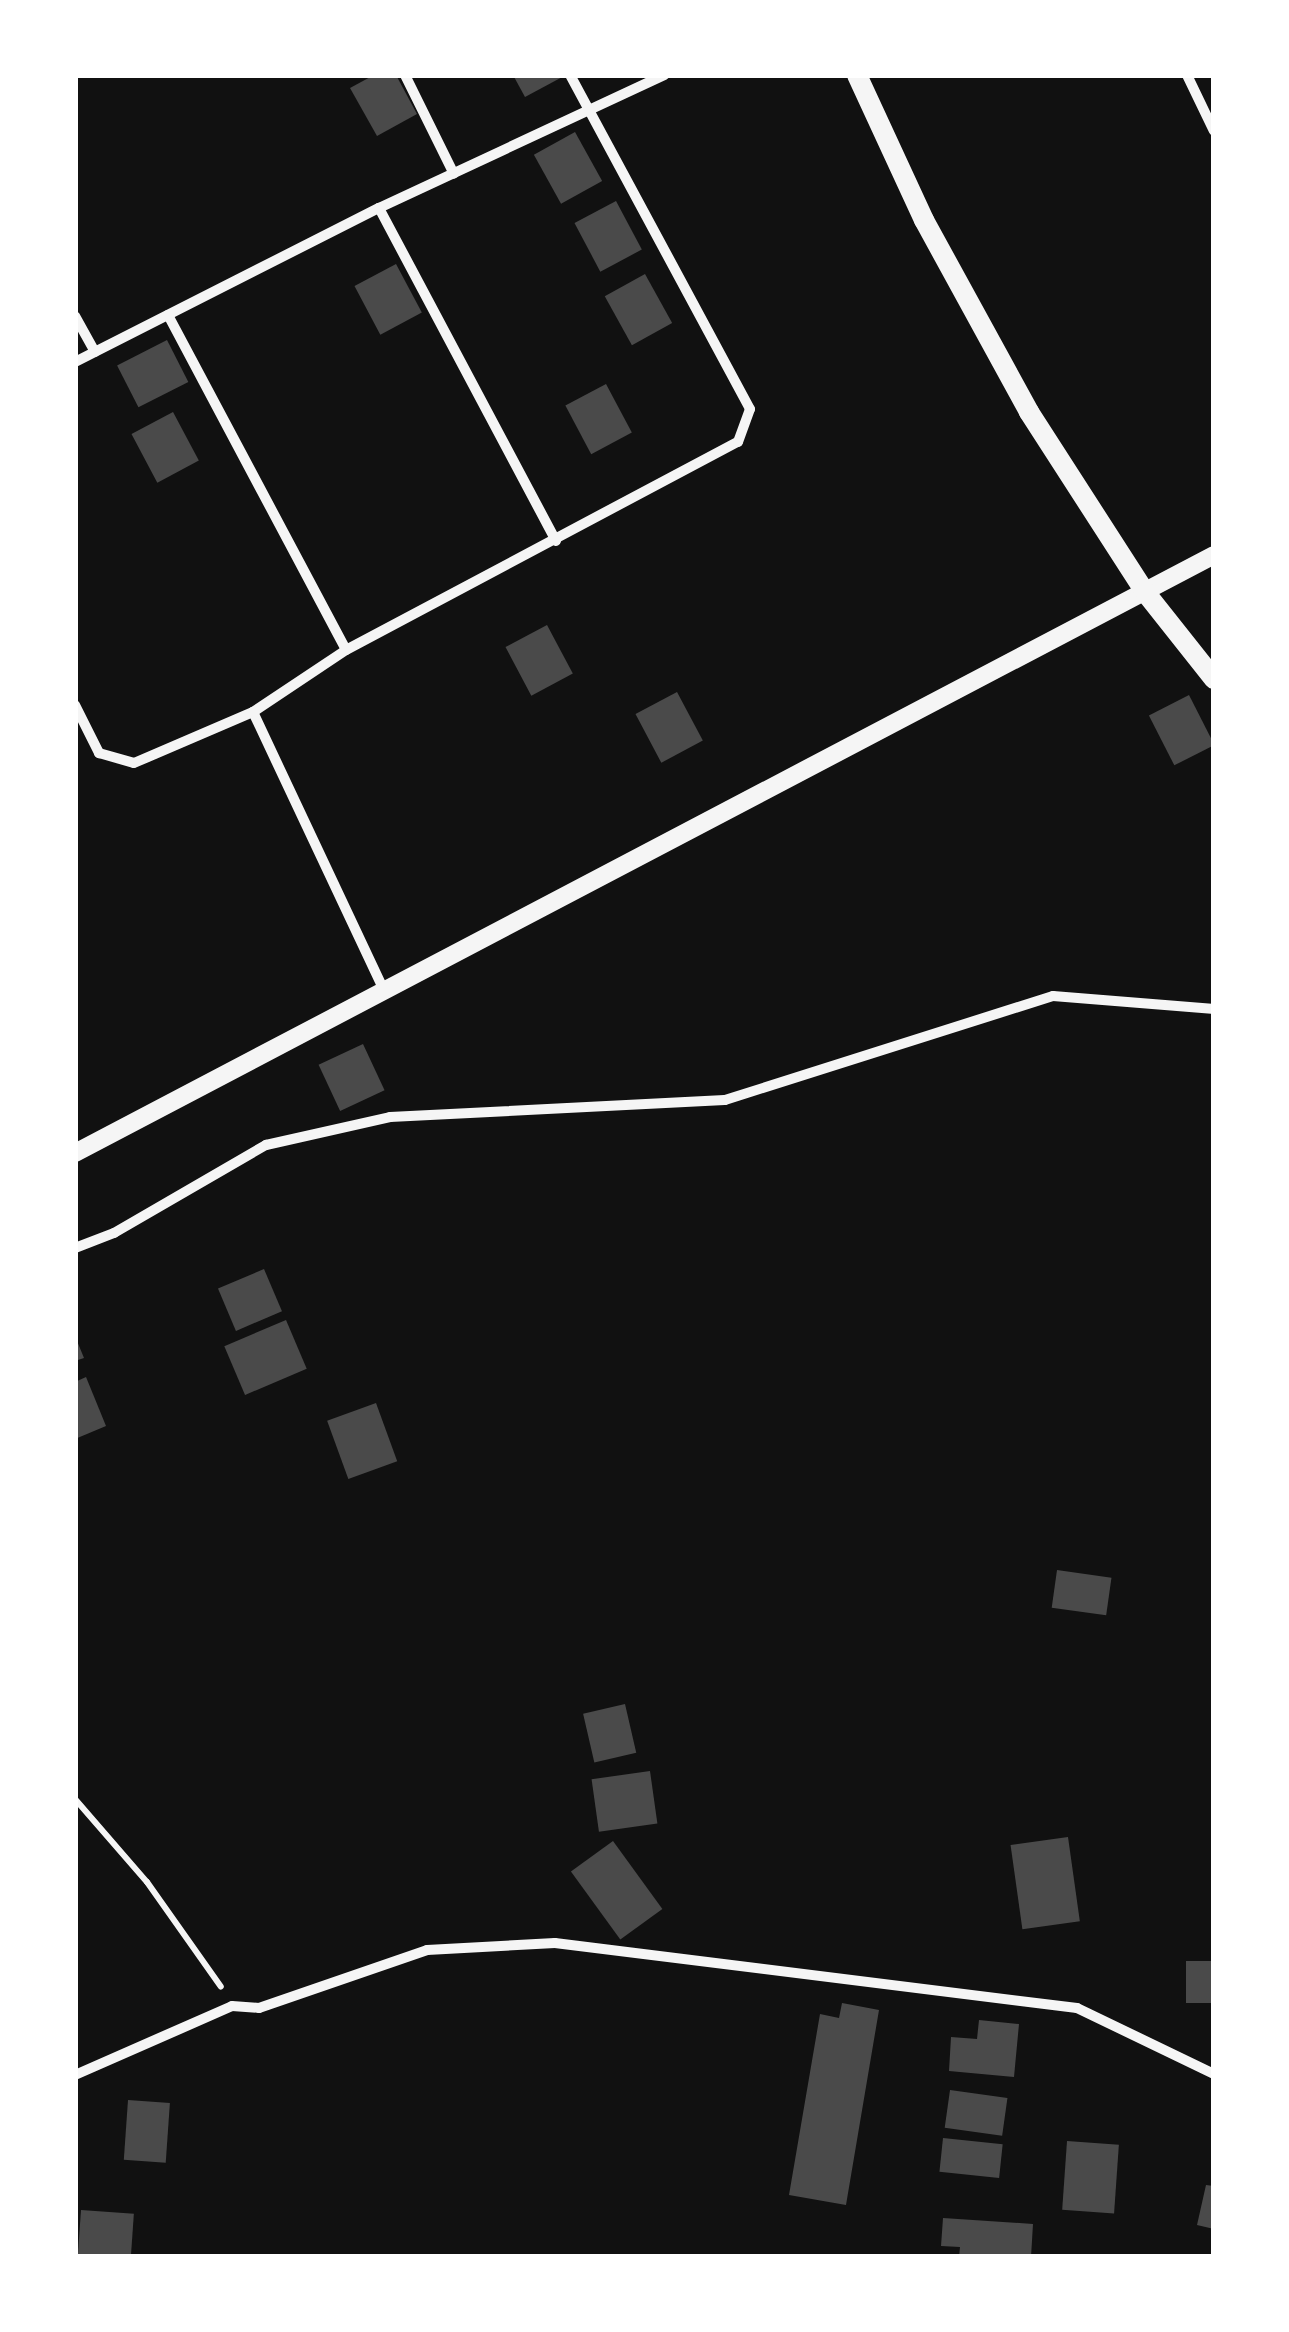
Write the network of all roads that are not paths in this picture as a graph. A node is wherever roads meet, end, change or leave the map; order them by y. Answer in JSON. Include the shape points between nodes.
{"nodes":[{"id":1,"x":406,"y":75,"type":"edge"},
{"id":2,"x":570,"y":75,"type":"edge"},
{"id":3,"x":664,"y":75,"type":"edge"},
{"id":4,"x":857,"y":75,"type":"edge"},
{"id":5,"x":1187,"y":75,"type":"edge"},
{"id":6,"x":589,"y":115,"type":"junction"},
{"id":7,"x":1214,"y":131,"type":"edge"},
{"id":8,"x":454,"y":174,"type":"junction"},
{"id":9,"x":379,"y":208,"type":"junction"},
{"id":10,"x":168,"y":314,"type":"junction"},
{"id":11,"x":75,"y":316,"type":"edge"},
{"id":12,"x":95,"y":352,"type":"junction"},
{"id":13,"x":75,"y":362,"type":"edge"},
{"id":14,"x":556,"y":541,"type":"junction"},
{"id":15,"x":1214,"y":555,"type":"edge"},
{"id":16,"x":1145,"y":592,"type":"junction"},
{"id":17,"x":346,"y":650,"type":"junction"},
{"id":18,"x":1214,"y":679,"type":"edge"},
{"id":19,"x":75,"y":705,"type":"edge"},
{"id":20,"x":253,"y":712,"type":"junction"},
{"id":21,"x":384,"y":991,"type":"junction"},
{"id":22,"x":1214,"y":1009,"type":"edge"},
{"id":23,"x":75,"y":1153,"type":"edge"},
{"id":24,"x":75,"y":1248,"type":"edge"},
{"id":25,"x":1214,"y":2074,"type":"edge"},
{"id":26,"x":75,"y":2076,"type":"edge"}],
"edges":[{"from":1,"to":8,"type":"street"},
{"from":2,"to":6,"type":"street"},
{"from":3,"to":6,"type":"street"},
{"from":4,"to":16,"type":"main road","via":[[924,220],[1029,412]]},
{"from":5,"to":7,"type":"street"},
{"from":6,"to":8,"type":"street"},
{"from":6,"to":14,"type":"street","via":[[750,409],[738,442]]},
{"from":8,"to":9,"type":"street"},
{"from":9,"to":10,"type":"street"},
{"from":9,"to":14,"type":"street"},
{"from":10,"to":12,"type":"street"},
{"from":10,"to":17,"type":"street"},
{"from":11,"to":12,"type":"street"},
{"from":12,"to":13,"type":"street"},
{"from":14,"to":17,"type":"street"},
{"from":15,"to":16,"type":"street"},
{"from":16,"to":18,"type":"main road"},
{"from":16,"to":21,"type":"street"},
{"from":17,"to":20,"type":"street"},
{"from":19,"to":20,"type":"street","via":[[99,753],[134,763]]},
{"from":20,"to":21,"type":"street"},
{"from":21,"to":23,"type":"street"},
{"from":22,"to":24,"type":"street","via":[[1053,996],[725,1100],[390,1117],[266,1145],[114,1233]]},
{"from":25,"to":26,"type":"street","via":[[1077,2008],[555,1943],[427,1950],[259,2008],[232,2006]]}]}
